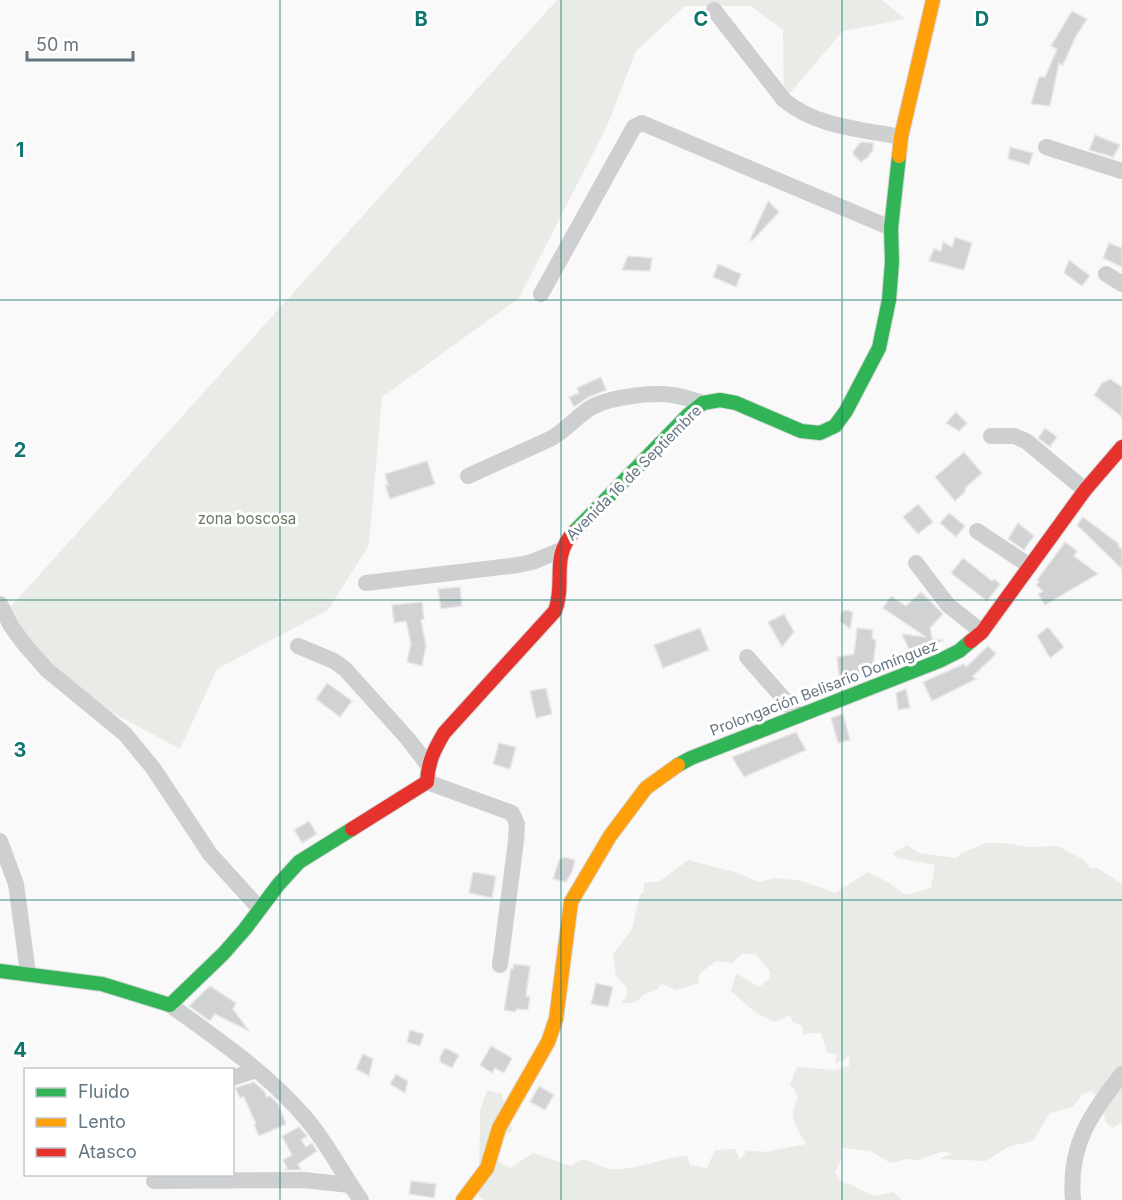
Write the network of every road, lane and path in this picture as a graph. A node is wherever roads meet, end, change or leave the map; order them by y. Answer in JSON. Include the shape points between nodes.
{"nodes":[{"id":1,"x":933,"y":0,"type":"edge"},
{"id":2,"x":714,"y":9,"type":"dead end"},
{"id":3,"x":901,"y":137,"type":"junction"},
{"id":4,"x":1046,"y":147,"type":"dead end"},
{"id":5,"x":1122,"y":171,"type":"edge"},
{"id":6,"x":891,"y":228,"type":"junction"},
{"id":7,"x":1106,"y":274,"type":"dead end"},
{"id":8,"x":1122,"y":284,"type":"edge"},
{"id":9,"x":541,"y":294,"type":"dead end"},
{"id":10,"x":703,"y":403,"type":"junction"},
{"id":11,"x":991,"y":436,"type":"dead end"},
{"id":12,"x":1122,"y":447,"type":"edge"},
{"id":13,"x":468,"y":476,"type":"dead end"},
{"id":14,"x":1085,"y":490,"type":"junction"},
{"id":15,"x":977,"y":531,"type":"dead end"},
{"id":16,"x":560,"y":551,"type":"junction"},
{"id":17,"x":916,"y":563,"type":"dead end"},
{"id":18,"x":1030,"y":566,"type":"junction"},
{"id":19,"x":366,"y":583,"type":"dead end"},
{"id":20,"x":0,"y":604,"type":"edge"},
{"id":21,"x":982,"y":632,"type":"junction"},
{"id":22,"x":298,"y":646,"type":"dead end"},
{"id":23,"x":747,"y":657,"type":"dead end"},
{"id":24,"x":799,"y":716,"type":"junction"},
{"id":25,"x":428,"y":765,"type":"junction"},
{"id":26,"x":427,"y":782,"type":"junction"},
{"id":27,"x":0,"y":841,"type":"edge"},
{"id":28,"x":260,"y":909,"type":"junction"},
{"id":29,"x":501,"y":965,"type":"dead end"},
{"id":30,"x":0,"y":971,"type":"edge"},
{"id":31,"x":28,"y":973,"type":"junction"},
{"id":32,"x":170,"y":1005,"type":"junction"},
{"id":33,"x":256,"y":1070,"type":"junction"},
{"id":34,"x":1122,"y":1074,"type":"edge"},
{"id":35,"x":234,"y":1077,"type":"edge"},
{"id":36,"x":154,"y":1181,"type":"dead end"},
{"id":37,"x":350,"y":1185,"type":"junction"},
{"id":38,"x":361,"y":1200,"type":"edge"},
{"id":39,"x":463,"y":1200,"type":"edge"},
{"id":40,"x":1073,"y":1200,"type":"edge"}],
"edges":[{"from":1,"to":3,"type":"street","name":"Avenida 16 de Septiembre"},
{"from":2,"to":3,"type":"street","via":[[784,100],[797,111],[830,123]]},
{"from":3,"to":6,"type":"street","name":"Avenida 16 de Septiembre"},
{"from":4,"to":5,"type":"street"},
{"from":6,"to":9,"type":"street","via":[[642,123],[634,128]]},
{"from":6,"to":10,"type":"street","name":"Avenida 16 de Septiembre","via":[[889,300],[879,348],[835,426],[820,433],[801,431],[736,403]]},
{"from":7,"to":8,"type":"street"},
{"from":10,"to":13,"type":"street","via":[[654,394],[606,402],[593,407],[550,440]]},
{"from":10,"to":16,"type":"street","name":"Avenida 16 de Septiembre"},
{"from":11,"to":14,"type":"street","via":[[1014,436],[1026,441]]},
{"from":12,"to":14,"type":"street","name":"Prolongación Belisario Domínguez"},
{"from":14,"to":18,"type":"street","name":"Prolongación Belisario Domínguez"},
{"from":15,"to":18,"type":"street"},
{"from":16,"to":19,"type":"street","via":[[518,565]]},
{"from":16,"to":25,"type":"street","name":"Avenida 16 de Septiembre","via":[[561,600],[555,611],[448,728]]},
{"from":17,"to":21,"type":"street","via":[[948,605]]},
{"from":18,"to":21,"type":"street","name":"Prolongación Belisario Domínguez"},
{"from":20,"to":28,"type":"street","via":[[11,626],[47,670],[125,734],[153,768],[210,854]]},
{"from":21,"to":24,"type":"street","name":"Prolongación Belisario Domínguez","via":[[939,661]]},
{"from":22,"to":25,"type":"street","via":[[345,669]]},
{"from":23,"to":24,"type":"street"},
{"from":24,"to":39,"type":"street","name":"Prolongación Belisario Domínguez","via":[[671,768],[646,788],[610,836],[571,902],[558,1008],[548,1042],[499,1128],[487,1168]]},
{"from":25,"to":26,"type":"street","name":"Avenida 16 de Septiembre"},
{"from":26,"to":28,"type":"street","via":[[299,862]]},
{"from":26,"to":29,"type":"street","via":[[512,813],[517,824]]},
{"from":27,"to":31,"type":"street","via":[[16,884]]},
{"from":28,"to":32,"type":"street","via":[[223,954]]},
{"from":30,"to":31,"type":"street"},
{"from":31,"to":32,"type":"street","via":[[102,984]]},
{"from":32,"to":33,"type":"street"},
{"from":33,"to":35,"type":"street"},
{"from":33,"to":37,"type":"street","via":[[305,1117]]},
{"from":34,"to":40,"type":"street","via":[[1089,1120],[1074,1154]]},
{"from":36,"to":37,"type":"street","via":[[304,1180]]},
{"from":37,"to":38,"type":"street"}]}
